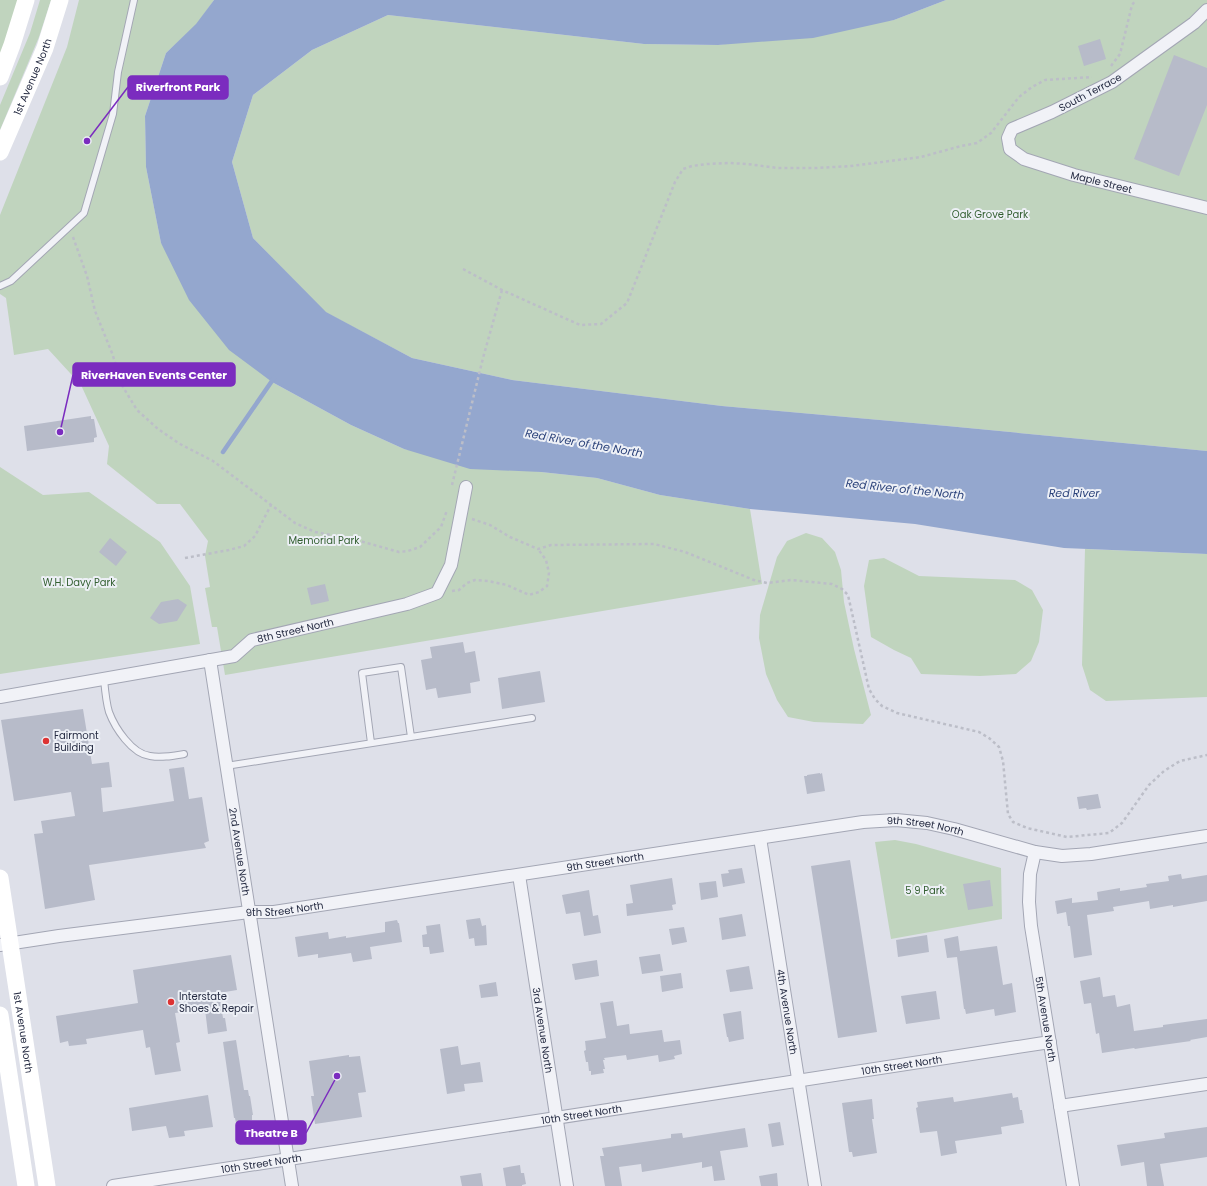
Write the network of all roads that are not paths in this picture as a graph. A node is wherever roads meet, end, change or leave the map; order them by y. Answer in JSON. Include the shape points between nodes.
{"nodes":[{"id":1,"x":26,"y":0,"type":"edge"},
{"id":2,"x":60,"y":0,"type":"edge"},
{"id":3,"x":134,"y":0,"type":"edge"},
{"id":4,"x":1207,"y":10,"type":"edge"},
{"id":5,"x":0,"y":77,"type":"edge"},
{"id":6,"x":1008,"y":138,"type":"joint"},
{"id":7,"x":0,"y":152,"type":"edge"},
{"id":8,"x":1207,"y":208,"type":"edge"},
{"id":9,"x":0,"y":286,"type":"edge"},
{"id":10,"x":466,"y":487,"type":"dead end"},
{"id":11,"x":210,"y":660,"type":"junction"},
{"id":12,"x":104,"y":679,"type":"junction"},
{"id":13,"x":0,"y":697,"type":"edge"},
{"id":14,"x":532,"y":718,"type":"dead end"},
{"id":15,"x":412,"y":737,"type":"junction"},
{"id":16,"x":371,"y":743,"type":"junction"},
{"id":17,"x":184,"y":754,"type":"dead end"},
{"id":18,"x":226,"y":766,"type":"junction"},
{"id":19,"x":1207,"y":836,"type":"edge"},
{"id":20,"x":760,"y":838,"type":"junction"},
{"id":21,"x":1035,"y":852,"type":"junction"},
{"id":22,"x":519,"y":875,"type":"junction"},
{"id":23,"x":0,"y":878,"type":"edge"},
{"id":24,"x":249,"y":912,"type":"junction"},
{"id":25,"x":5,"y":945,"type":"edge"},
{"id":26,"x":0,"y":1015,"type":"edge"},
{"id":27,"x":1050,"y":1042,"type":"junction"},
{"id":28,"x":798,"y":1081,"type":"junction"},
{"id":29,"x":1207,"y":1084,"type":"edge"},
{"id":30,"x":1060,"y":1106,"type":"junction"},
{"id":31,"x":556,"y":1118,"type":"junction"},
{"id":32,"x":288,"y":1159,"type":"junction"},
{"id":33,"x":26,"y":1186,"type":"edge"},
{"id":34,"x":47,"y":1186,"type":"edge"},
{"id":35,"x":113,"y":1186,"type":"edge"},
{"id":36,"x":292,"y":1186,"type":"edge"},
{"id":37,"x":567,"y":1186,"type":"edge"},
{"id":38,"x":815,"y":1186,"type":"edge"},
{"id":39,"x":1073,"y":1186,"type":"edge"}],
"edges":[{"from":1,"to":5,"type":"main road"},
{"from":2,"to":7,"type":"main road","name":"1st Avenue North","via":[[45,48]]},
{"from":3,"to":9,"type":"lane","via":[[118,72],[113,114],[84,213],[11,281]]},
{"from":4,"to":6,"type":"street","name":"South Terrace","via":[[1194,23],[1112,82],[1012,129]]},
{"from":6,"to":8,"type":"street","name":"Maple Street","via":[[1010,149],[1024,159]]},
{"from":10,"to":11,"type":"street","name":"8th Street North","via":[[451,565],[437,593],[407,604],[252,640],[234,656]]},
{"from":11,"to":12,"type":"street","name":"8th Street North"},
{"from":11,"to":18,"type":"street","name":"2nd Avenue North"},
{"from":12,"to":13,"type":"street","name":"8th Street North"},
{"from":12,"to":17,"type":"lane","via":[[109,712],[119,732],[133,748],[148,756]]},
{"from":14,"to":15,"type":"lane"},
{"from":15,"to":16,"type":"lane"},
{"from":15,"to":16,"type":"lane","via":[[401,667],[362,673]]},
{"from":16,"to":18,"type":"lane"},
{"from":18,"to":24,"type":"street","name":"2nd Avenue North"},
{"from":19,"to":21,"type":"street","name":"9th Street North","via":[[1091,854],[1062,856]]},
{"from":20,"to":21,"type":"street","name":"9th Street North","via":[[860,822],[896,820],[954,828]]},
{"from":20,"to":22,"type":"street","name":"9th Street North"},
{"from":20,"to":28,"type":"street","name":"4th Avenue North"},
{"from":21,"to":27,"type":"street","name":"5th Avenue North","via":[[1030,874],[1029,902]]},
{"from":22,"to":24,"type":"street","name":"9th Street North","via":[[274,912]]},
{"from":22,"to":31,"type":"street","name":"3rd Avenue North"},
{"from":23,"to":25,"type":"main road","name":"1st Avenue North"},
{"from":24,"to":25,"type":"street","name":"9th Street North"},
{"from":24,"to":32,"type":"street","name":"2nd Avenue North"},
{"from":25,"to":34,"type":"main road","name":"1st Avenue North"},
{"from":26,"to":33,"type":"main road","name":"1st Avenue North"},
{"from":27,"to":28,"type":"street","name":"10th Street North"},
{"from":27,"to":30,"type":"street","name":"5th Avenue North"},
{"from":28,"to":31,"type":"street","name":"10th Street North"},
{"from":28,"to":38,"type":"street","name":"4th Avenue North"},
{"from":29,"to":30,"type":"street"},
{"from":30,"to":39,"type":"street","name":"5th Avenue North"},
{"from":31,"to":32,"type":"street","name":"10th Street North"},
{"from":31,"to":37,"type":"street","name":"3rd Avenue North"},
{"from":32,"to":35,"type":"street","name":"10th Street North"},
{"from":32,"to":36,"type":"street","name":"2nd Avenue North"}]}
